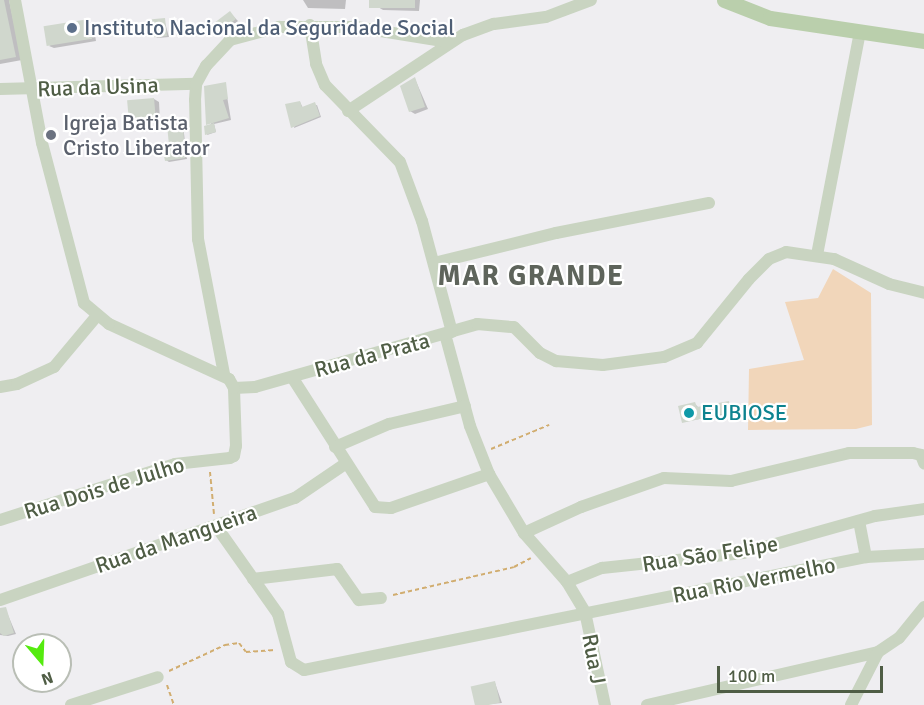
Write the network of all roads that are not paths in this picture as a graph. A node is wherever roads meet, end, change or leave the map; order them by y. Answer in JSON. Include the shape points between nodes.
{"nodes":[{"id":1,"x":15,"y":0,"type":"edge"},
{"id":2,"x":591,"y":0,"type":"edge"},
{"id":3,"x":724,"y":0,"type":"edge"},
{"id":4,"x":310,"y":25,"type":"junction"},
{"id":5,"x":860,"y":32,"type":"junction"},
{"id":6,"x":924,"y":41,"type":"edge"},
{"id":7,"x":449,"y":42,"type":"junction"},
{"id":8,"x":196,"y":84,"type":"junction"},
{"id":9,"x":31,"y":88,"type":"junction"},
{"id":10,"x":0,"y":89,"type":"edge"},
{"id":11,"x":348,"y":111,"type":"junction"},
{"id":12,"x":709,"y":203,"type":"dead end"},
{"id":13,"x":817,"y":255,"type":"junction"},
{"id":14,"x":434,"y":263,"type":"junction"},
{"id":15,"x":924,"y":293,"type":"edge"},
{"id":16,"x":96,"y":317,"type":"junction"},
{"id":17,"x":448,"y":333,"type":"junction"},
{"id":18,"x":224,"y":374,"type":"junction"},
{"id":19,"x":292,"y":377,"type":"junction"},
{"id":20,"x":0,"y":387,"type":"edge"},
{"id":21,"x":234,"y":388,"type":"junction"},
{"id":22,"x":465,"y":406,"type":"junction"},
{"id":23,"x":335,"y":447,"type":"junction"},
{"id":24,"x":924,"y":463,"type":"edge"},
{"id":25,"x":345,"y":464,"type":"junction"},
{"id":26,"x":489,"y":474,"type":"junction"},
{"id":27,"x":924,"y":508,"type":"edge"},
{"id":28,"x":0,"y":520,"type":"edge"},
{"id":29,"x":859,"y":521,"type":"junction"},
{"id":30,"x":216,"y":526,"type":"junction"},
{"id":31,"x":524,"y":533,"type":"junction"},
{"id":32,"x":924,"y":554,"type":"edge"},
{"id":33,"x":866,"y":557,"type":"junction"},
{"id":34,"x":253,"y":579,"type":"junction"},
{"id":35,"x":567,"y":582,"type":"junction"},
{"id":36,"x":381,"y":598,"type":"road end"},
{"id":37,"x":0,"y":600,"type":"edge"},
{"id":38,"x":924,"y":607,"type":"edge"},
{"id":39,"x":585,"y":612,"type":"junction"},
{"id":40,"x":878,"y":652,"type":"junction"},
{"id":41,"x":161,"y":675,"type":"road end"},
{"id":42,"x":71,"y":705,"type":"edge"},
{"id":43,"x":605,"y":705,"type":"edge"},
{"id":44,"x":647,"y":705,"type":"edge"},
{"id":45,"x":851,"y":705,"type":"edge"}],
"edges":[{"from":1,"to":9,"type":"street"},
{"from":2,"to":7,"type":"street","via":[[535,20],[479,28]]},
{"from":3,"to":5,"type":"main road","via":[[770,18]]},
{"from":4,"to":7,"type":"street","via":[[356,27]]},
{"from":4,"to":8,"type":"street","via":[[260,30],[230,40]]},
{"from":4,"to":11,"type":"street","name":"Rua J","via":[[320,77]]},
{"from":5,"to":6,"type":"main road"},
{"from":5,"to":13,"type":"street"},
{"from":7,"to":11,"type":"street","via":[[424,62],[400,73],[385,90]]},
{"from":8,"to":9,"type":"street","name":"Rua da Usina"},
{"from":8,"to":18,"type":"street","via":[[198,239]]},
{"from":9,"to":10,"type":"street","name":"Rua da Usina"},
{"from":9,"to":16,"type":"street","via":[[79,292]]},
{"from":11,"to":14,"type":"street","name":"Rua J","via":[[400,162]]},
{"from":12,"to":14,"type":"street","via":[[556,233]]},
{"from":13,"to":15,"type":"street","name":"Rua da Prata"},
{"from":13,"to":17,"type":"street","name":"Rua da Prata","via":[[786,252],[769,259],[697,343],[664,357],[603,365],[574,364],[547,357],[514,327],[477,324]]},
{"from":14,"to":17,"type":"street","name":"Rua J"},
{"from":16,"to":18,"type":"street"},
{"from":16,"to":20,"type":"street","via":[[54,367],[17,384]]},
{"from":17,"to":19,"type":"street","name":"Rua da Prata"},
{"from":17,"to":22,"type":"street","name":"Rua J"},
{"from":18,"to":21,"type":"street"},
{"from":19,"to":21,"type":"street","name":"Rua da Prata"},
{"from":19,"to":23,"type":"street"},
{"from":21,"to":28,"type":"street","name":"Rua Dois de Julho","via":[[234,456],[176,464]]},
{"from":22,"to":23,"type":"street","via":[[389,424]]},
{"from":22,"to":26,"type":"street","name":"Rua J"},
{"from":23,"to":25,"type":"street"},
{"from":24,"to":31,"type":"street","via":[[921,455],[913,453],[849,453],[731,481],[664,478],[581,507]]},
{"from":25,"to":26,"type":"street","via":[[370,502],[382,510]]},
{"from":25,"to":30,"type":"street","name":"Rua da Mangueira","via":[[295,498]]},
{"from":26,"to":31,"type":"street","name":"Rua J"},
{"from":27,"to":29,"type":"street","name":"Rua São Felipe"},
{"from":29,"to":33,"type":"street"},
{"from":29,"to":35,"type":"street","name":"Rua São Felipe","via":[[743,553],[602,568]]},
{"from":30,"to":34,"type":"street"},
{"from":30,"to":37,"type":"street","name":"Rua da Mangueira"},
{"from":31,"to":35,"type":"street","name":"Rua J"},
{"from":32,"to":33,"type":"street","name":"Rua Rio Vermelho"},
{"from":33,"to":39,"type":"street","name":"Rua Rio Vermelho"},
{"from":34,"to":36,"type":"street","via":[[337,569],[359,600]]},
{"from":34,"to":39,"type":"street","name":"Rua Rio Vermelho","via":[[278,615],[293,666],[311,670]]},
{"from":35,"to":39,"type":"street","name":"Rua J"},
{"from":38,"to":40,"type":"street","via":[[899,638]]},
{"from":39,"to":43,"type":"street","name":"Rua J"},
{"from":40,"to":44,"type":"street"},
{"from":40,"to":45,"type":"street"},
{"from":41,"to":42,"type":"street"}]}
